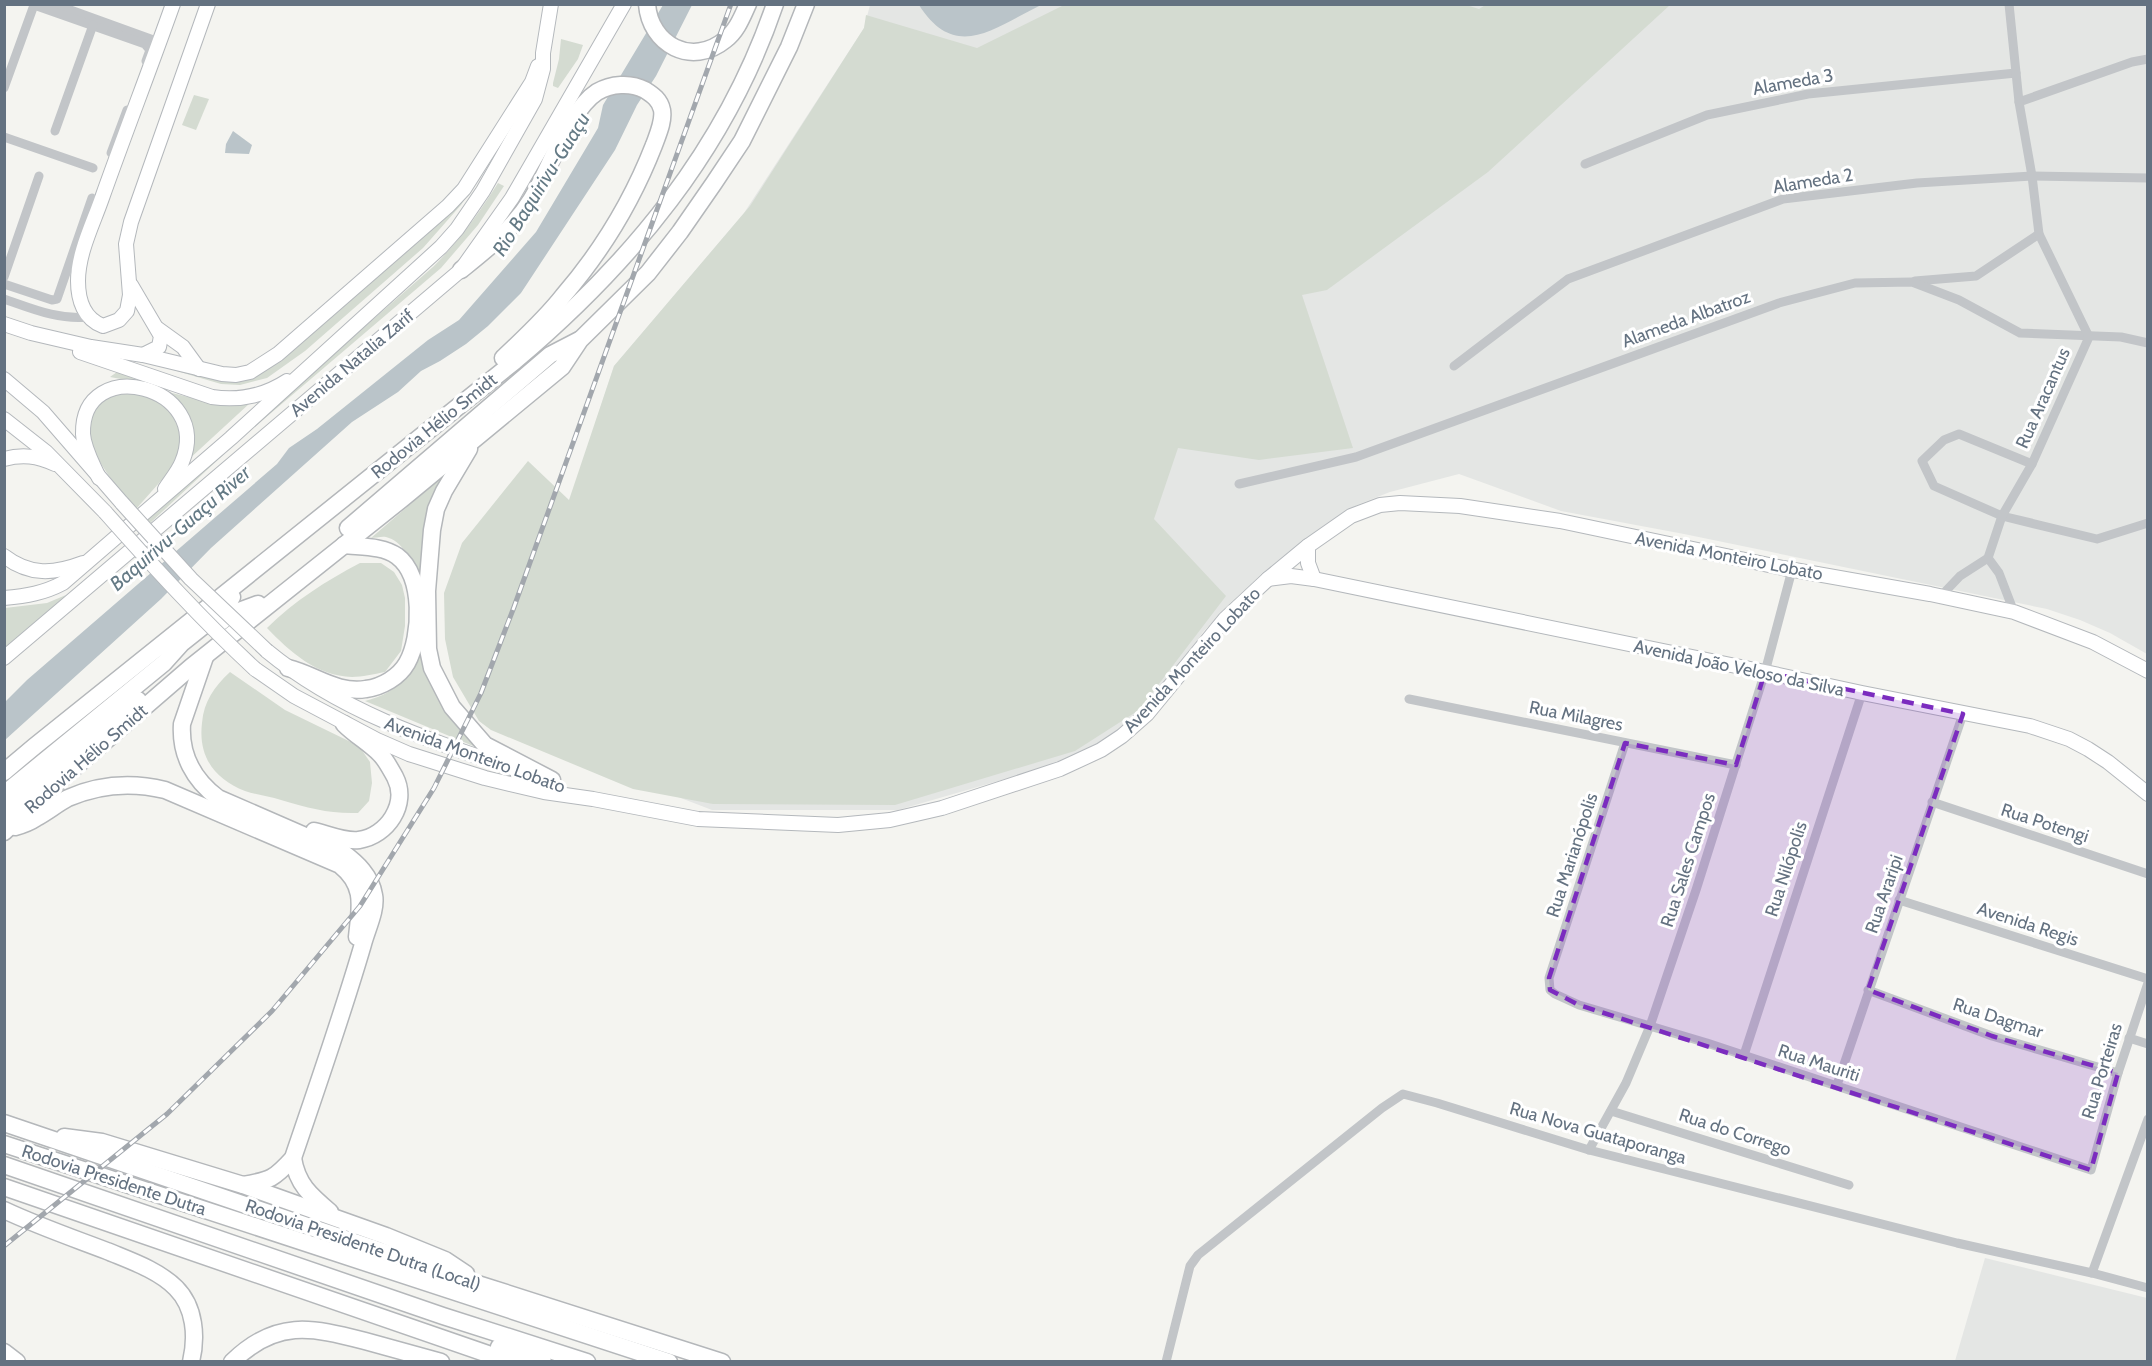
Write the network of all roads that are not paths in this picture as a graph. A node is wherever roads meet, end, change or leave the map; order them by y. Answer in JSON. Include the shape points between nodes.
{"nodes":[{"id":1,"x":54,"y":4,"type":"edge"},
{"id":2,"x":173,"y":4,"type":"edge"},
{"id":3,"x":208,"y":4,"type":"edge"},
{"id":4,"x":551,"y":4,"type":"edge"},
{"id":5,"x":624,"y":4,"type":"edge"},
{"id":6,"x":647,"y":4,"type":"edge"},
{"id":7,"x":748,"y":4,"type":"edge"},
{"id":8,"x":775,"y":4,"type":"edge"},
{"id":9,"x":806,"y":4,"type":"edge"},
{"id":10,"x":2009,"y":4,"type":"edge"},
{"id":11,"x":93,"y":26,"type":"junction"},
{"id":12,"x":159,"y":42,"type":"junction"},
{"id":13,"x":543,"y":53,"type":"junction"},
{"id":14,"x":2148,"y":59,"type":"edge"},
{"id":15,"x":2016,"y":73,"type":"junction"},
{"id":16,"x":4,"y":88,"type":"edge"},
{"id":17,"x":2019,"y":102,"type":"junction"},
{"id":18,"x":55,"y":131,"type":"dead end"},
{"id":19,"x":4,"y":137,"type":"edge"},
{"id":20,"x":111,"y":153,"type":"dead end"},
{"id":21,"x":1585,"y":164,"type":"dead end"},
{"id":22,"x":93,"y":168,"type":"dead end"},
{"id":23,"x":39,"y":176,"type":"dead end"},
{"id":24,"x":2032,"y":176,"type":"junction"},
{"id":25,"x":2148,"y":178,"type":"edge"},
{"id":26,"x":92,"y":198,"type":"dead end"},
{"id":27,"x":2039,"y":234,"type":"junction"},
{"id":28,"x":460,"y":270,"type":"junction"},
{"id":29,"x":4,"y":277,"type":"edge"},
{"id":30,"x":128,"y":280,"type":"junction"},
{"id":31,"x":1912,"y":282,"type":"junction"},
{"id":32,"x":4,"y":284,"type":"edge"},
{"id":33,"x":4,"y":299,"type":"edge"},
{"id":34,"x":143,"y":307,"type":"junction"},
{"id":35,"x":88,"y":317,"type":"junction"},
{"id":36,"x":123,"y":318,"type":"junction"},
{"id":37,"x":4,"y":324,"type":"edge"},
{"id":38,"x":158,"y":329,"type":"junction"},
{"id":39,"x":31,"y":333,"type":"junction"},
{"id":40,"x":2089,"y":337,"type":"junction"},
{"id":41,"x":580,"y":340,"type":"junction"},
{"id":42,"x":2148,"y":343,"type":"edge"},
{"id":43,"x":143,"y":355,"type":"junction"},
{"id":44,"x":1454,"y":366,"type":"dead end"},
{"id":45,"x":309,"y":368,"type":"junction"},
{"id":46,"x":199,"y":369,"type":"junction"},
{"id":47,"x":4,"y":380,"type":"edge"},
{"id":48,"x":469,"y":397,"type":"junction"},
{"id":49,"x":4,"y":418,"type":"edge"},
{"id":50,"x":474,"y":440,"type":"junction"},
{"id":51,"x":4,"y":459,"type":"edge"},
{"id":52,"x":2032,"y":464,"type":"junction"},
{"id":53,"x":62,"y":467,"type":"junction"},
{"id":54,"x":99,"y":478,"type":"junction"},
{"id":55,"x":1239,"y":484,"type":"dead end"},
{"id":56,"x":154,"y":506,"type":"junction"},
{"id":57,"x":2002,"y":516,"type":"junction"},
{"id":58,"x":2148,"y":523,"type":"edge"},
{"id":59,"x":344,"y":545,"type":"junction"},
{"id":60,"x":1308,"y":546,"type":"junction"},
{"id":61,"x":4,"y":556,"type":"edge"},
{"id":62,"x":1988,"y":558,"type":"junction"},
{"id":63,"x":90,"y":560,"type":"junction"},
{"id":64,"x":1792,"y":570,"type":"junction"},
{"id":65,"x":1268,"y":579,"type":"junction"},
{"id":66,"x":1314,"y":579,"type":"junction"},
{"id":67,"x":241,"y":580,"type":"junction"},
{"id":68,"x":1941,"y":596,"type":"junction"},
{"id":69,"x":4,"y":598,"type":"edge"},
{"id":70,"x":258,"y":604,"type":"junction"},
{"id":71,"x":2014,"y":612,"type":"junction"},
{"id":72,"x":205,"y":656,"type":"junction"},
{"id":73,"x":4,"y":658,"type":"edge"},
{"id":74,"x":164,"y":663,"type":"junction"},
{"id":75,"x":288,"y":668,"type":"junction"},
{"id":76,"x":2148,"y":671,"type":"edge"},
{"id":77,"x":1765,"y":672,"type":"junction"},
{"id":78,"x":1862,"y":693,"type":"junction"},
{"id":79,"x":1409,"y":699,"type":"dead end"},
{"id":80,"x":1963,"y":714,"type":"junction"},
{"id":81,"x":344,"y":724,"type":"junction"},
{"id":82,"x":1625,"y":743,"type":"junction"},
{"id":83,"x":1736,"y":765,"type":"junction"},
{"id":84,"x":4,"y":770,"type":"edge"},
{"id":85,"x":552,"y":780,"type":"junction"},
{"id":86,"x":4,"y":794,"type":"edge"},
{"id":87,"x":2148,"y":794,"type":"edge"},
{"id":88,"x":593,"y":799,"type":"junction"},
{"id":89,"x":1932,"y":802,"type":"junction"},
{"id":90,"x":4,"y":814,"type":"edge"},
{"id":91,"x":258,"y":815,"type":"junction"},
{"id":92,"x":5,"y":832,"type":"edge"},
{"id":93,"x":2148,"y":874,"type":"edge"},
{"id":94,"x":1899,"y":900,"type":"junction"},
{"id":95,"x":357,"y":964,"type":"junction"},
{"id":96,"x":1550,"y":978,"type":"joint"},
{"id":97,"x":2148,"y":981,"type":"edge"},
{"id":98,"x":1869,"y":990,"type":"junction"},
{"id":99,"x":1650,"y":1026,"type":"junction"},
{"id":100,"x":2129,"y":1038,"type":"junction"},
{"id":101,"x":2148,"y":1044,"type":"edge"},
{"id":102,"x":1743,"y":1055,"type":"junction"},
{"id":103,"x":2118,"y":1073,"type":"junction"},
{"id":104,"x":1837,"y":1085,"type":"junction"},
{"id":105,"x":1611,"y":1111,"type":"junction"},
{"id":106,"x":2148,"y":1119,"type":"edge"},
{"id":107,"x":4,"y":1124,"type":"edge"},
{"id":108,"x":48,"y":1138,"type":"junction"},
{"id":109,"x":4,"y":1144,"type":"edge"},
{"id":110,"x":1588,"y":1150,"type":"junction"},
{"id":111,"x":293,"y":1158,"type":"junction"},
{"id":112,"x":4,"y":1165,"type":"edge"},
{"id":113,"x":2091,"y":1170,"type":"joint"},
{"id":114,"x":243,"y":1185,"type":"junction"},
{"id":115,"x":1849,"y":1185,"type":"dead end"},
{"id":116,"x":4,"y":1187,"type":"edge"},
{"id":117,"x":4,"y":1210,"type":"edge"},
{"id":118,"x":336,"y":1218,"type":"junction"},
{"id":119,"x":2092,"y":1273,"type":"junction"},
{"id":120,"x":481,"y":1285,"type":"junction"},
{"id":121,"x":2148,"y":1288,"type":"edge"},
{"id":122,"x":466,"y":1324,"type":"junction"},
{"id":123,"x":4,"y":1352,"type":"edge"},
{"id":124,"x":17,"y":1362,"type":"edge"},
{"id":125,"x":191,"y":1362,"type":"edge"},
{"id":126,"x":232,"y":1362,"type":"edge"},
{"id":127,"x":441,"y":1362,"type":"edge"},
{"id":128,"x":511,"y":1362,"type":"edge"},
{"id":129,"x":543,"y":1362,"type":"edge"},
{"id":130,"x":587,"y":1362,"type":"edge"},
{"id":131,"x":669,"y":1362,"type":"edge"},
{"id":132,"x":722,"y":1362,"type":"edge"},
{"id":133,"x":1166,"y":1362,"type":"edge"}],
"edges":[{"from":1,"to":12,"type":"street"},
{"from":2,"to":12,"type":"main road"},
{"from":3,"to":30,"type":"main road","via":[[131,222],[126,244]]},
{"from":4,"to":13,"type":"main road","name":"Avenida Natalia Zarif"},
{"from":5,"to":28,"type":"main road","name":"Avenida Natalia Zarif","via":[[512,198]]},
{"from":6,"to":7,"type":"highway","via":[[652,27],[672,46],[684,51],[707,50],[726,39],[735,31]]},
{"from":8,"to":48,"type":"highway","name":"Rodovia Hélio Smidt","via":[[747,78],[721,128],[670,203],[548,334]]},
{"from":9,"to":41,"type":"highway","name":"Rodovia Hélio Smidt","via":[[742,141],[648,273]]},
{"from":10,"to":15,"type":"street","name":"Rua Aracantus"},
{"from":11,"to":16,"type":"street","via":[[34,4]]},
{"from":11,"to":18,"type":"street"},
{"from":11,"to":20,"type":"street","via":[[145,44],[150,50]]},
{"from":12,"to":35,"type":"main road","via":[[82,256],[79,289]]},
{"from":13,"to":45,"type":"main road","name":"Avenida Natalia Zarif","via":[[535,99],[457,229],[422,266]]},
{"from":13,"to":46,"type":"main road","via":[[532,82],[464,189],[448,206],[264,365],[236,375]]},
{"from":14,"to":17,"type":"street"},
{"from":15,"to":17,"type":"street","name":"Rua Aracantus"},
{"from":15,"to":21,"type":"street","name":"Alameda 3","via":[[1808,94],[1729,110],[1707,115]]},
{"from":17,"to":24,"type":"street","name":"Rua Aracantus"},
{"from":19,"to":22,"type":"street"},
{"from":23,"to":29,"type":"street"},
{"from":24,"to":25,"type":"street","name":"Alameda 2"},
{"from":24,"to":27,"type":"street","name":"Rua Aracantus"},
{"from":24,"to":44,"type":"street","name":"Alameda 2","via":[[1917,183],[1783,199],[1568,279]]},
{"from":26,"to":32,"type":"street","via":[[57,299]]},
{"from":27,"to":31,"type":"street","via":[[1976,276]]},
{"from":27,"to":40,"type":"street","name":"Rua Aracantus"},
{"from":28,"to":48,"type":"highway","via":[[515,222],[577,114],[595,94],[609,86],[629,85],[653,95],[662,107],[663,117],[643,171],[614,225],[563,297]]},
{"from":28,"to":73,"type":"main road","name":"Avenida Natalia Zarif"},
{"from":30,"to":34,"type":"main road"},
{"from":30,"to":36,"type":"main road","via":[[129,304]]},
{"from":31,"to":40,"type":"street","name":"Alameda Albatroz","via":[[1959,300],[2020,333]]},
{"from":31,"to":55,"type":"street","name":"Alameda Albatroz","via":[[1855,283],[1779,303],[1356,457]]},
{"from":33,"to":35,"type":"street","via":[[50,315]]},
{"from":34,"to":36,"type":"main road"},
{"from":34,"to":38,"type":"main road"},
{"from":35,"to":36,"type":"main road","via":[[103,326]]},
{"from":37,"to":39,"type":"main road"},
{"from":38,"to":43,"type":"main road","via":[[161,343]]},
{"from":38,"to":46,"type":"main road","via":[[183,347]]},
{"from":39,"to":43,"type":"main road"},
{"from":39,"to":45,"type":"main road","via":[[212,397],[229,399],[262,393]]},
{"from":40,"to":42,"type":"street","name":"Alameda Albatroz"},
{"from":40,"to":52,"type":"street","name":"Rua Aracantus"},
{"from":41,"to":50,"type":"highway","name":"Rodovia Hélio Smidt","via":[[562,367]]},
{"from":41,"to":70,"type":"highway","name":"Rodovia Hélio Smidt","via":[[550,355]]},
{"from":43,"to":46,"type":"main road"},
{"from":45,"to":56,"type":"main road","name":"Avenida Natalia Zarif"},
{"from":47,"to":54,"type":"main road","via":[[43,412]]},
{"from":48,"to":67,"type":"highway","name":"Rodovia Hélio Smidt"},
{"from":49,"to":53,"type":"main road","name":"Avenida Monteiro Lobato"},
{"from":50,"to":59,"type":"highway","name":"Rodovia Hélio Smidt"},
{"from":50,"to":85,"type":"highway","via":[[436,509],[427,591],[430,658],[452,707],[485,745]]},
{"from":51,"to":53,"type":"main road","via":[[32,456]]},
{"from":52,"to":57,"type":"street","name":"Rua Aracantus"},
{"from":52,"to":57,"type":"street","via":[[1959,434],[1944,440],[1922,462],[1934,486]]},
{"from":53,"to":81,"type":"main road","name":"Avenida Monteiro Lobato","bridge":true,"via":[[184,601],[255,669]]},
{"from":54,"to":56,"type":"main road","via":[[83,437],[87,412],[93,403],[121,386],[160,394],[183,419],[187,441],[182,464]]},
{"from":54,"to":75,"type":"main road","name":"Avenida Monteiro Lobato","bridge":true,"via":[[191,579]]},
{"from":56,"to":63,"type":"main road","name":"Avenida Natalia Zarif"},
{"from":57,"to":58,"type":"street","via":[[2097,539]]},
{"from":57,"to":62,"type":"street","name":"Rua Aracantus"},
{"from":59,"to":72,"type":"highway","name":"Rodovia Hélio Smidt"},
{"from":59,"to":75,"type":"highway","via":[[385,549],[407,565],[417,592],[412,652],[394,677],[367,689],[330,685]]},
{"from":60,"to":64,"type":"main road","name":"Avenida Monteiro Lobato","via":[[1359,512],[1400,502],[1432,503],[1560,521]]},
{"from":60,"to":65,"type":"main road","name":"Avenida Monteiro Lobato"},
{"from":60,"to":66,"type":"main road","via":[[1308,563]]},
{"from":61,"to":63,"type":"main road","via":[[15,565],[43,572]]},
{"from":62,"to":68,"type":"street","via":[[1960,576]]},
{"from":62,"to":71,"type":"street","via":[[1999,573]]},
{"from":63,"to":69,"type":"main road","name":"Avenida Natalia Zarif","via":[[49,590]]},
{"from":64,"to":68,"type":"main road","name":"Avenida Monteiro Lobato"},
{"from":64,"to":77,"type":"street","name":"Rua Sales Campos"},
{"from":65,"to":66,"type":"main road","name":"Avenida Monteiro Lobato"},
{"from":65,"to":88,"type":"main road","name":"Avenida Monteiro Lobato","via":[[1212,634],[1166,693],[1122,736],[1060,769],[942,808],[890,820],[838,825],[698,819]]},
{"from":66,"to":77,"type":"main road","name":"Avenida João Veloso da Silva"},
{"from":67,"to":74,"type":"highway","via":[[226,609],[182,643]]},
{"from":67,"to":84,"type":"highway","name":"Rodovia Hélio Smidt"},
{"from":68,"to":71,"type":"main road","name":"Avenida Monteiro Lobato"},
{"from":70,"to":74,"type":"highway","via":[[231,614]]},
{"from":70,"to":90,"type":"highway","name":"Rodovia Hélio Smidt","via":[[62,760]]},
{"from":71,"to":76,"type":"main road","name":"Avenida Monteiro Lobato","via":[[2093,642]]},
{"from":72,"to":91,"type":"highway","via":[[182,724],[185,754],[205,788],[218,798]]},
{"from":72,"to":92,"type":"highway","name":"Rodovia Hélio Smidt"},
{"from":74,"to":86,"type":"highway"},
{"from":75,"to":85,"type":"main road","name":"Avenida Monteiro Lobato","via":[[379,720]]},
{"from":77,"to":78,"type":"main road","name":"Avenida João Veloso da Silva"},
{"from":77,"to":83,"type":"street","name":"Rua Sales Campos"},
{"from":78,"to":80,"type":"main road","name":"Avenida João Veloso da Silva"},
{"from":78,"to":102,"type":"street","name":"Rua Nilópolis"},
{"from":79,"to":82,"type":"street","name":"Rua Milagres"},
{"from":80,"to":87,"type":"main road","name":"Avenida João Veloso da Silva","via":[[2030,726],[2069,740],[2108,762]]},
{"from":80,"to":89,"type":"street","name":"Rua Araripi"},
{"from":81,"to":88,"type":"main road","name":"Avenida Monteiro Lobato","via":[[409,754],[484,778]]},
{"from":81,"to":91,"type":"highway","via":[[380,754],[400,787],[400,799],[390,822],[372,836],[358,840]]},
{"from":82,"to":83,"type":"street","name":"Rua Milagres"},
{"from":82,"to":96,"type":"street","name":"Rua Marianópolis"},
{"from":83,"to":99,"type":"street","name":"Rua Sales Campos"},
{"from":85,"to":88,"type":"main road","name":"Avenida Monteiro Lobato"},
{"from":89,"to":93,"type":"street","name":"Rua Potengi"},
{"from":89,"to":94,"type":"street","name":"Rua Araripi"},
{"from":91,"to":95,"type":"highway","via":[[342,852],[365,873],[375,897]]},
{"from":92,"to":95,"type":"highway","via":[[87,791],[135,784],[165,790],[346,870],[360,895]]},
{"from":94,"to":97,"type":"street","name":"Avenida Regis"},
{"from":94,"to":98,"type":"street","name":"Rua Araripi"},
{"from":95,"to":111,"type":"highway"},
{"from":96,"to":99,"type":"street","name":"Rua Mauriti","via":[[1550,990],[1555,994]]},
{"from":97,"to":100,"type":"street","name":"Rua Porteiras"},
{"from":98,"to":103,"type":"street","name":"Rua Dagmar","via":[[1992,1036]]},
{"from":98,"to":104,"type":"street","name":"Rua Araripi"},
{"from":99,"to":102,"type":"street","name":"Rua Mauriti"},
{"from":99,"to":105,"type":"street","name":"Rua Sales Campos"},
{"from":100,"to":101,"type":"street"},
{"from":100,"to":103,"type":"street","name":"Rua Porteiras"},
{"from":102,"to":104,"type":"street","name":"Rua Mauriti"},
{"from":103,"to":113,"type":"street","name":"Rua Porteiras"},
{"from":104,"to":113,"type":"street","name":"Rua Mauriti"},
{"from":105,"to":110,"type":"street","name":"Rua Sales Campos"},
{"from":105,"to":115,"type":"street","name":"Rua do Corrego"},
{"from":106,"to":119,"type":"street"},
{"from":107,"to":108,"type":"highway","name":"Rodovia Presidente Dutra (Local)"},
{"from":108,"to":114,"type":"highway","via":[[102,1142]]},
{"from":108,"to":120,"type":"highway","name":"Rodovia Presidente Dutra (Local)"},
{"from":109,"to":131,"type":"highway","name":"Rodovia Presidente Dutra"},
{"from":110,"to":119,"type":"street","name":"Rua Nova Guataporanga"},
{"from":110,"to":133,"type":"street","name":"Rua Nova Guataporanga","via":[[1403,1094],[1198,1255],[1190,1266]]},
{"from":111,"to":114,"type":"highway","via":[[270,1180]]},
{"from":111,"to":118,"type":"highway","via":[[298,1179]]},
{"from":112,"to":122,"type":"highway","name":"Rodovia Presidente Dutra"},
{"from":114,"to":118,"type":"highway"},
{"from":116,"to":128,"type":"highway"},
{"from":117,"to":125,"type":"highway","via":[[147,1268],[175,1287],[184,1298],[194,1328]]},
{"from":118,"to":120,"type":"highway","via":[[445,1260]]},
{"from":119,"to":121,"type":"street","name":"Rua Nova Guataporanga"},
{"from":120,"to":132,"type":"highway","name":"Rodovia Presidente Dutra (Local)"},
{"from":122,"to":129,"type":"highway","via":[[500,1347]]},
{"from":122,"to":130,"type":"highway","name":"Rodovia Presidente Dutra"},
{"from":123,"to":124,"type":"highway"},
{"from":126,"to":127,"type":"highway","via":[[259,1341],[280,1332],[304,1329]]}]}
